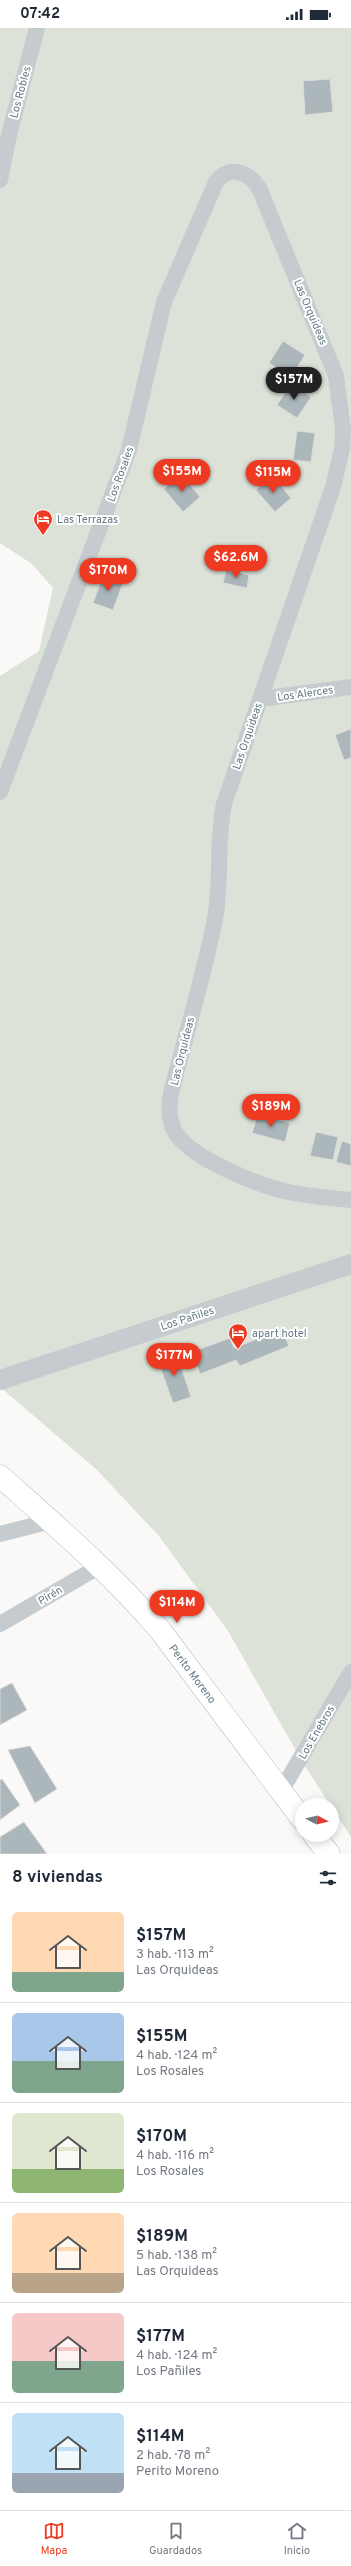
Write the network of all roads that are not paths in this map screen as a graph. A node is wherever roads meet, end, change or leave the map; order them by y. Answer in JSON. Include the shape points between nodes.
{"nodes":[{"id":1,"x":37,"y":28,"type":"edge"},
{"id":2,"x":243,"y":173,"type":"joint"},
{"id":3,"x":0,"y":180,"type":"edge"},
{"id":4,"x":351,"y":687,"type":"edge"},
{"id":5,"x":260,"y":699,"type":"junction"},
{"id":6,"x":0,"y":792,"type":"edge"},
{"id":7,"x":351,"y":1200,"type":"edge"},
{"id":8,"x":351,"y":1264,"type":"edge"},
{"id":9,"x":0,"y":1380,"type":"edge"},
{"id":10,"x":0,"y":1476,"type":"edge"},
{"id":11,"x":51,"y":1521,"type":"junction"},
{"id":12,"x":0,"y":1534,"type":"edge"},
{"id":13,"x":100,"y":1566,"type":"junction"},
{"id":14,"x":0,"y":1624,"type":"edge"},
{"id":15,"x":351,"y":1672,"type":"edge"},
{"id":16,"x":281,"y":1791,"type":"junction"},
{"id":17,"x":295,"y":1810,"type":"edge"},
{"id":18,"x":319,"y":1842,"type":"edge"},
{"id":19,"x":328,"y":1854,"type":"edge"}],
"edges":[{"from":1,"to":3,"type":"street","name":"Los Robles"},
{"from":2,"to":5,"type":"street","name":"Las Orquideas","via":[[253,180],[260,190],[331,360],[340,393],[343,429],[342,449],[333,487]]},
{"from":2,"to":6,"type":"street","name":"Los Rosales","via":[[230,172],[216,182],[172,283],[160,318],[129,450]]},
{"from":4,"to":5,"type":"street","name":"Los Alerces"},
{"from":5,"to":7,"type":"street","name":"Las Orquideas","via":[[223,810],[219,832],[215,919],[172,1090],[170,1119],[174,1130],[189,1148],[245,1177],[283,1191]]},
{"from":8,"to":9,"type":"street","name":"Los Pañiles"},
{"from":10,"to":11,"type":"main road","name":"Perito Moreno"},
{"from":11,"to":12,"type":"street"},
{"from":11,"to":13,"type":"main road","name":"Perito Moreno"},
{"from":13,"to":14,"type":"street","name":"Pirén"},
{"from":13,"to":16,"type":"main road","name":"Perito Moreno","via":[[160,1630]]},
{"from":15,"to":16,"type":"street","name":"Los Enebros"},
{"from":16,"to":17,"type":"main road","name":"Perito Moreno"},
{"from":18,"to":19,"type":"main road"}]}
